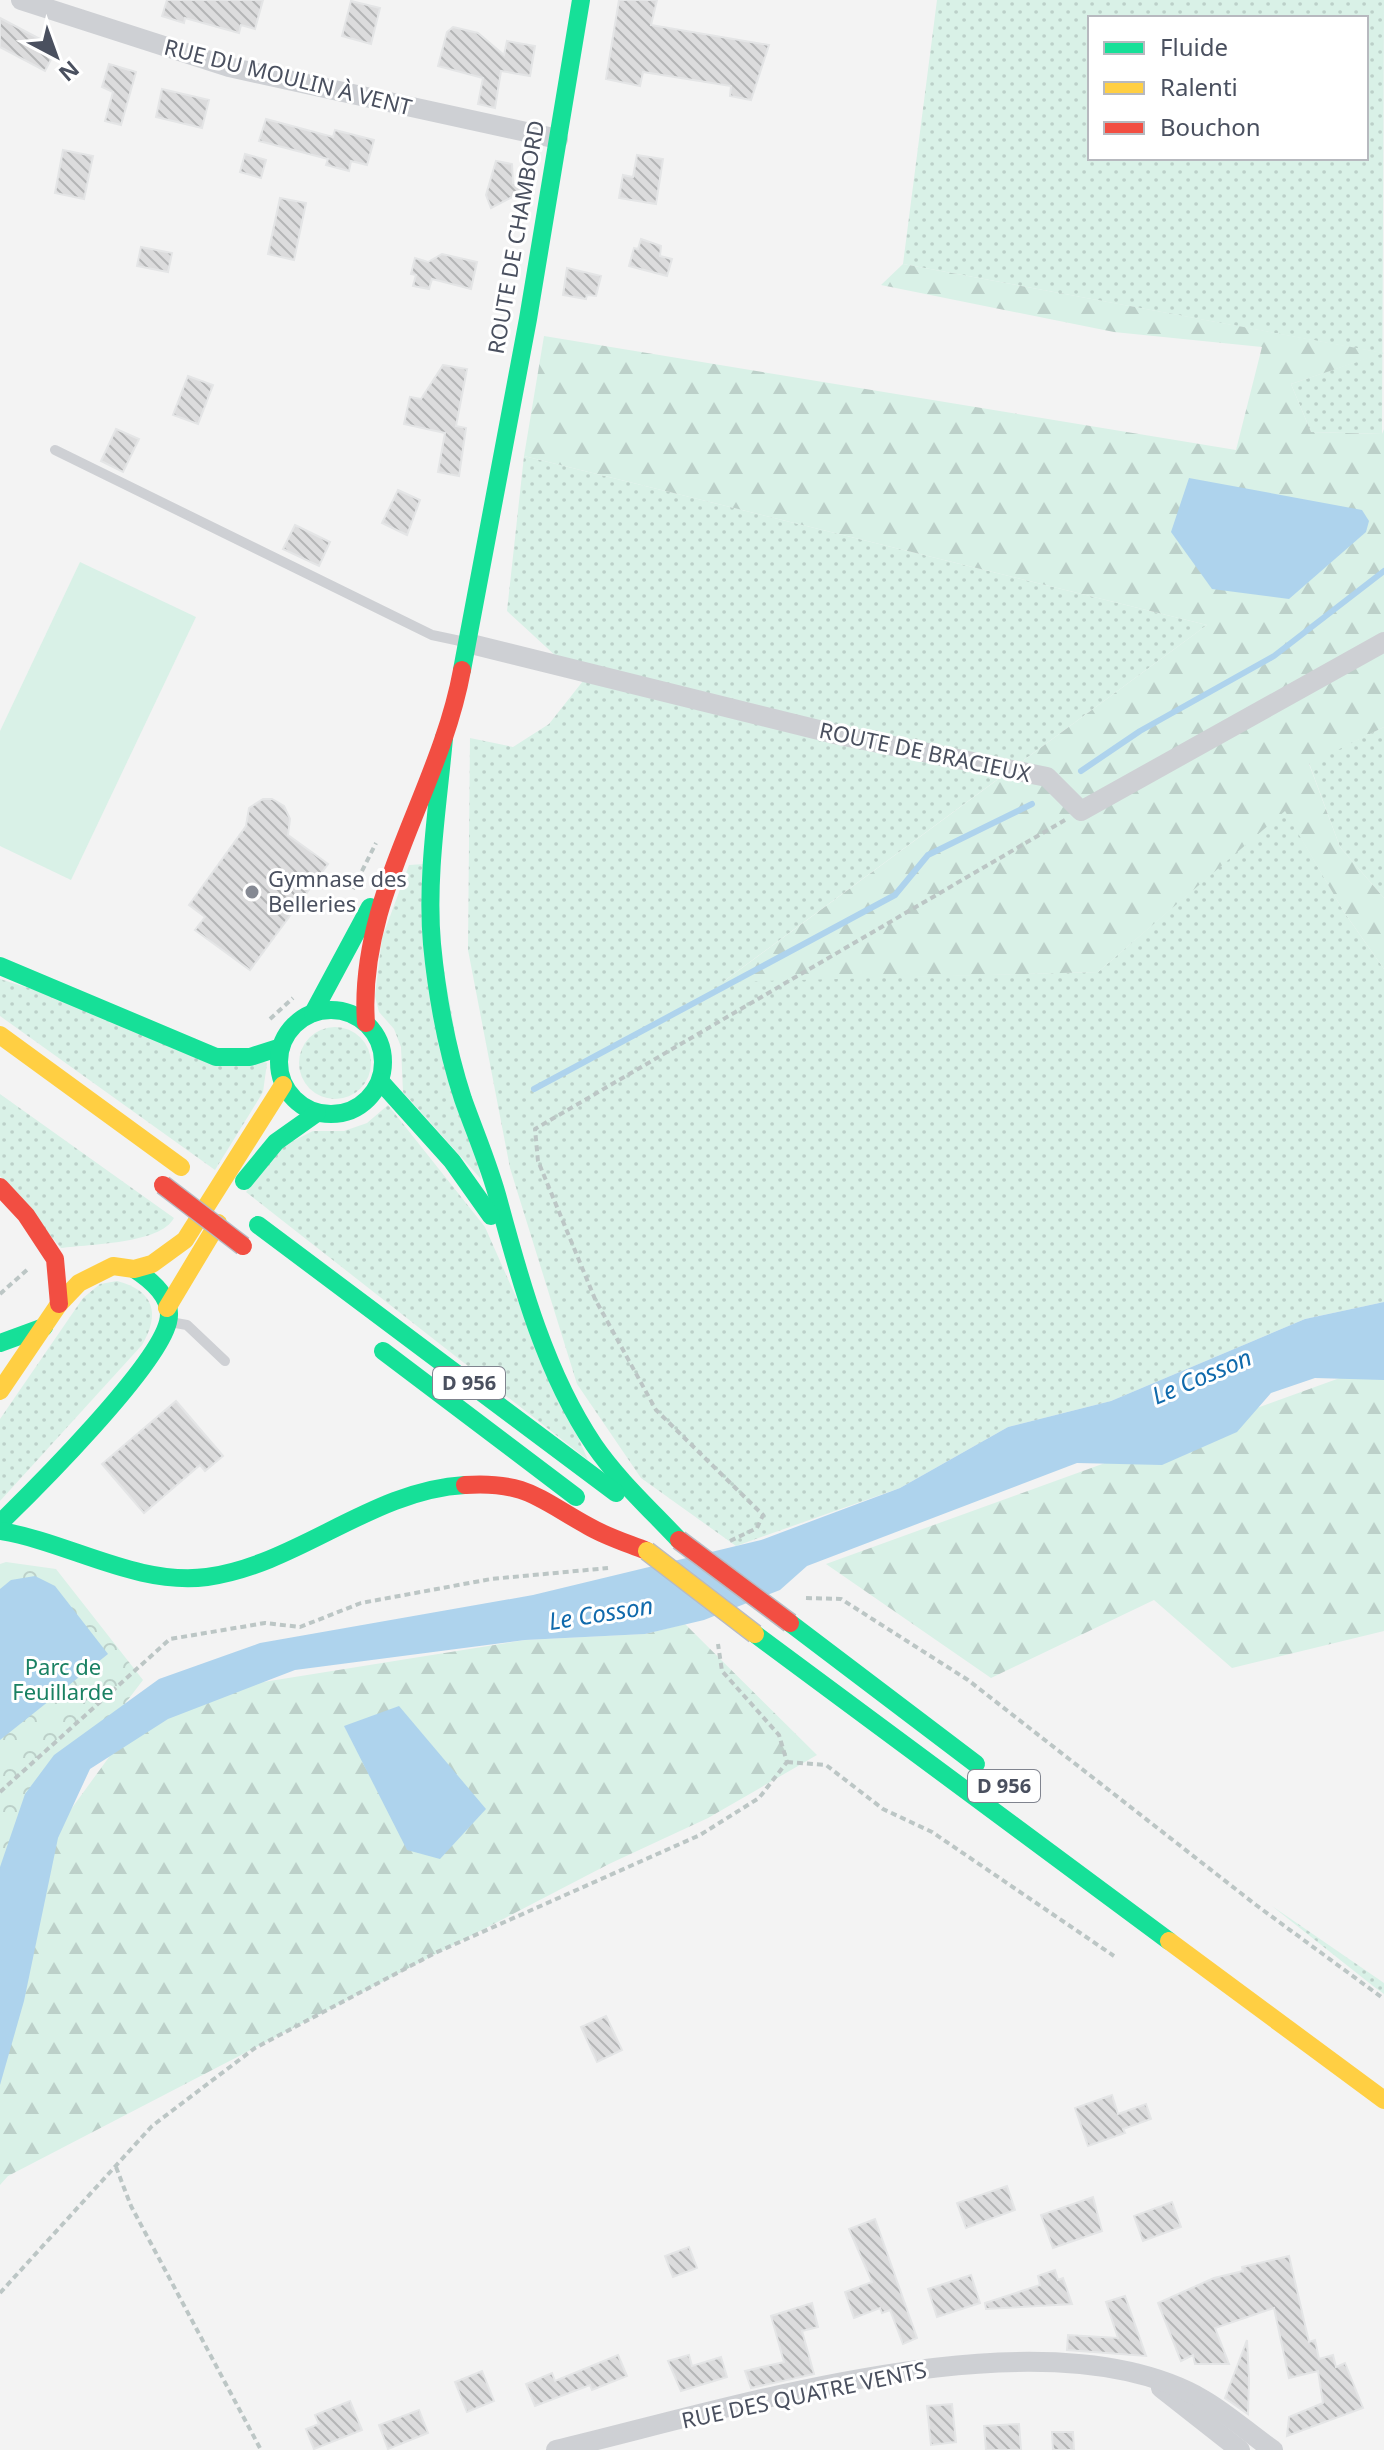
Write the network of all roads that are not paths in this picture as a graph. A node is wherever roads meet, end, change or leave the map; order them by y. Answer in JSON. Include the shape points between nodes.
{"nodes":[{"id":1,"x":21,"y":0,"type":"edge"},
{"id":2,"x":581,"y":0,"type":"edge"},
{"id":3,"x":558,"y":139,"type":"junction"},
{"id":4,"x":55,"y":450,"type":"dead end"},
{"id":5,"x":1384,"y":642,"type":"edge"},
{"id":6,"x":467,"y":643,"type":"junction"},
{"id":7,"x":444,"y":738,"type":"junction"},
{"id":8,"x":389,"y":881,"type":"junction"},
{"id":9,"x":0,"y":966,"type":"edge"},
{"id":10,"x":313,"y":1013,"type":"junction"},
{"id":11,"x":366,"y":1023,"type":"junction"},
{"id":12,"x":0,"y":1035,"type":"edge"},
{"id":13,"x":281,"y":1047,"type":"junction"},
{"id":14,"x":381,"y":1082,"type":"junction"},
{"id":15,"x":283,"y":1085,"type":"junction"},
{"id":16,"x":317,"y":1113,"type":"junction"},
{"id":17,"x":156,"y":1181,"type":"dead end"},
{"id":18,"x":0,"y":1187,"type":"edge"},
{"id":19,"x":225,"y":1200,"type":"dead end"},
{"id":20,"x":253,"y":1221,"type":"dead end"},
{"id":21,"x":508,"y":1242,"type":"junction"},
{"id":22,"x":250,"y":1251,"type":"dead end"},
{"id":23,"x":134,"y":1269,"type":"junction"},
{"id":24,"x":59,"y":1304,"type":"junction"},
{"id":25,"x":168,"y":1315,"type":"junction"},
{"id":26,"x":44,"y":1327,"type":"junction"},
{"id":27,"x":370,"y":1341,"type":"dead end"},
{"id":28,"x":0,"y":1343,"type":"edge"},
{"id":29,"x":225,"y":1361,"type":"dead end"},
{"id":30,"x":0,"y":1391,"type":"edge"},
{"id":31,"x":0,"y":1523,"type":"edge"},
{"id":32,"x":0,"y":1531,"type":"edge"},
{"id":33,"x":679,"y":1540,"type":"junction"},
{"id":34,"x":647,"y":1551,"type":"junction"},
{"id":35,"x":987,"y":1773,"type":"dead end"},
{"id":36,"x":1384,"y":2100,"type":"edge"},
{"id":37,"x":1148,"y":2378,"type":"junction"},
{"id":38,"x":556,"y":2450,"type":"edge"},
{"id":39,"x":1240,"y":2450,"type":"edge"},
{"id":40,"x":1273,"y":2450,"type":"edge"}],
"edges":[{"from":1,"to":3,"type":"street","name":"RUE DU MOULIN À VENT","via":[[229,67]]},
{"from":2,"to":3,"type":"main road","name":"ROUTE DE CHAMBORD"},
{"from":3,"to":6,"type":"main road","name":"ROUTE DE CHAMBORD"},
{"from":4,"to":6,"type":"lane","via":[[432,635]]},
{"from":5,"to":6,"type":"street","name":"ROUTE DE BRACIEUX","via":[[1081,811],[1047,777],[839,735]]},
{"from":6,"to":7,"type":"main road","name":"ROUTE DE CHAMBORD"},
{"from":7,"to":8,"type":"main road"},
{"from":7,"to":21,"type":"main road","number":"D 956","via":[[432,942],[462,1095]]},
{"from":8,"to":10,"type":"main road","via":[[359,923]]},
{"from":8,"to":11,"type":"main road","via":[[366,960]]},
{"from":9,"to":13,"type":"main road","via":[[216,1057],[250,1057]]},
{"from":10,"to":11,"type":"main road","via":[[341,1010]]},
{"from":10,"to":13,"type":"main road","via":[[299,1021]]},
{"from":11,"to":14,"type":"main road","via":[[383,1050]]},
{"from":12,"to":19,"type":"main road"},
{"from":13,"to":15,"type":"main road"},
{"from":14,"to":16,"type":"main road","via":[[348,1113]]},
{"from":14,"to":21,"type":"main road","number":"D 956","via":[[460,1172]]},
{"from":15,"to":16,"type":"main road"},
{"from":15,"to":23,"type":"main road","via":[[185,1240],[169,1254]]},
{"from":16,"to":25,"type":"main road","via":[[260,1156]]},
{"from":17,"to":22,"type":"main road","bridge":true},
{"from":18,"to":24,"type":"main road","via":[[55,1259]]},
{"from":20,"to":33,"type":"main road","number":"D 956"},
{"from":21,"to":33,"type":"main road","number":"D 956","via":[[576,1416],[627,1486]]},
{"from":23,"to":24,"type":"main road","via":[[113,1266],[96,1273]]},
{"from":23,"to":25,"type":"main road","via":[[150,1278]]},
{"from":24,"to":26,"type":"main road"},
{"from":25,"to":29,"type":"lane","via":[[187,1325]]},
{"from":25,"to":31,"type":"main road","via":[[163,1337],[138,1372]]},
{"from":26,"to":28,"type":"main road"},
{"from":26,"to":30,"type":"main road"},
{"from":27,"to":34,"type":"main road","number":"D 956"},
{"from":32,"to":34,"type":"main road","number":"D 956","via":[[43,1538],[124,1569],[205,1577],[278,1557],[416,1491],[473,1483],[536,1494],[592,1528]]},
{"from":33,"to":35,"type":"main road","number":"D 956","bridge":true},
{"from":34,"to":36,"type":"main road","number":"D 956","bridge":true},
{"from":37,"to":38,"type":"street","name":"RUE DES QUATRE VENTS","via":[[1070,2363],[926,2367],[836,2383]]},
{"from":37,"to":39,"type":"street","name":"RUE DES QUATRE VENTS"},
{"from":37,"to":40,"type":"street","name":"RUE DES QUATRE VENTS","via":[[1203,2399]]}]}
